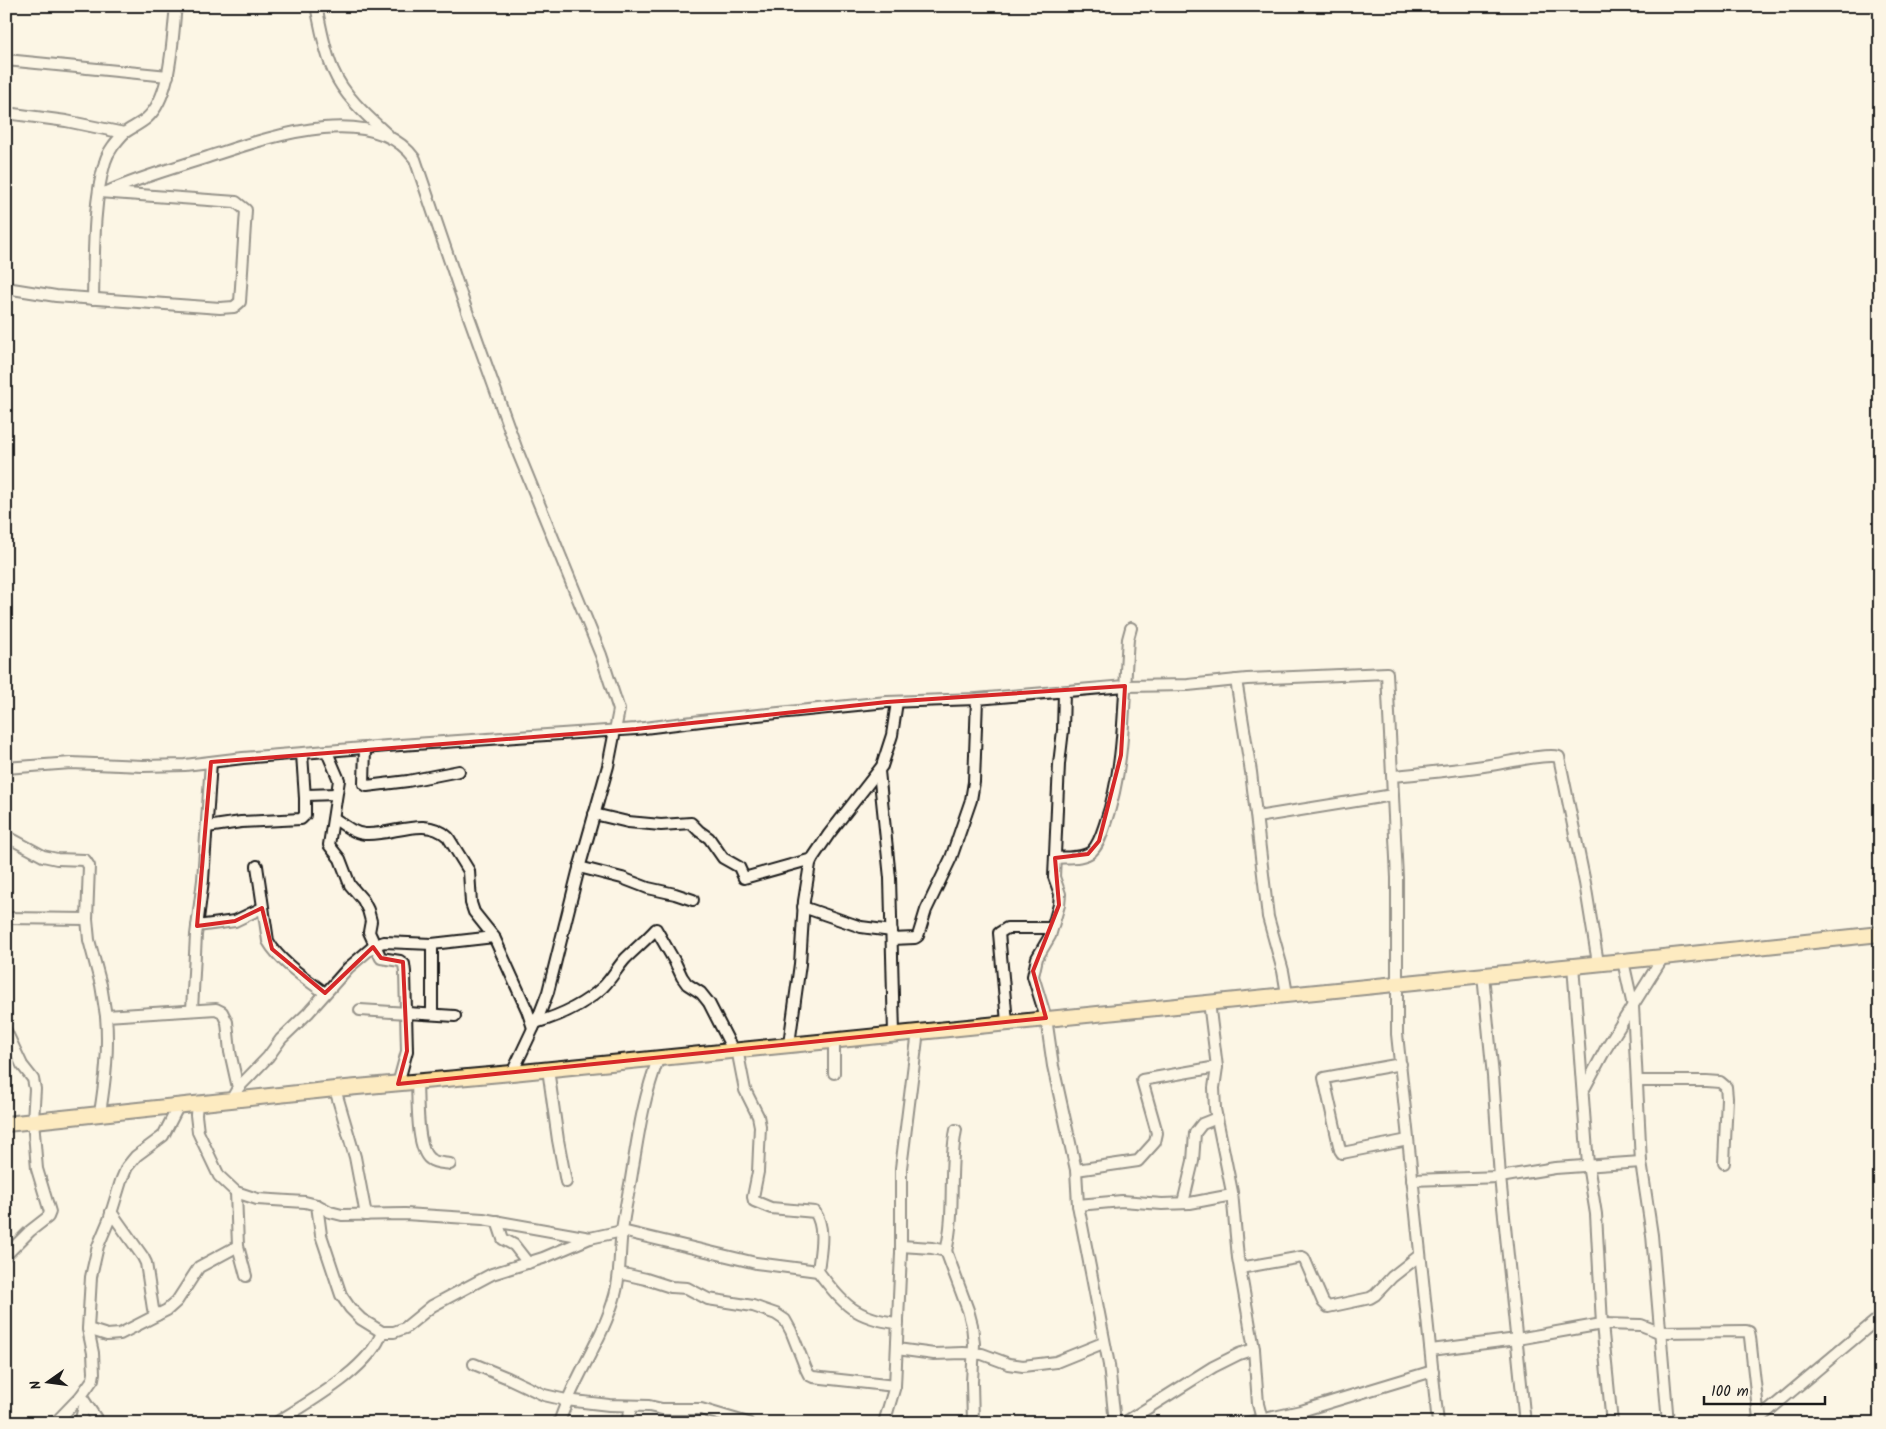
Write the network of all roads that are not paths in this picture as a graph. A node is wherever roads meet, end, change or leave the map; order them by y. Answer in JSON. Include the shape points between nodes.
{"nodes":[{"id":1,"x":176,"y":6,"type":"edge"},
{"id":2,"x":316,"y":6,"type":"edge"},
{"id":3,"x":6,"y":60,"type":"edge"},
{"id":4,"x":168,"y":76,"type":"junction"},
{"id":5,"x":6,"y":113,"type":"edge"},
{"id":6,"x":124,"y":133,"type":"junction"},
{"id":7,"x":388,"y":136,"type":"junction"},
{"id":8,"x":103,"y":192,"type":"junction"},
{"id":9,"x":6,"y":288,"type":"edge"},
{"id":10,"x":93,"y":299,"type":"junction"},
{"id":11,"x":1131,"y":628,"type":"dead end"},
{"id":12,"x":1236,"y":680,"type":"junction"},
{"id":13,"x":1125,"y":686,"type":"junction"},
{"id":14,"x":1064,"y":692,"type":"junction"},
{"id":15,"x":977,"y":699,"type":"junction"},
{"id":16,"x":897,"y":702,"type":"junction"},
{"id":17,"x":615,"y":731,"type":"junction"},
{"id":18,"x":365,"y":748,"type":"junction"},
{"id":19,"x":327,"y":752,"type":"junction"},
{"id":20,"x":302,"y":754,"type":"junction"},
{"id":21,"x":211,"y":762,"type":"junction"},
{"id":22,"x":6,"y":768,"type":"edge"},
{"id":23,"x":459,"y":771,"type":"dead end"},
{"id":24,"x":879,"y":771,"type":"junction"},
{"id":25,"x":1393,"y":776,"type":"junction"},
{"id":26,"x":336,"y":794,"type":"junction"},
{"id":27,"x":1393,"y":795,"type":"junction"},
{"id":28,"x":305,"y":798,"type":"junction"},
{"id":29,"x":594,"y":814,"type":"junction"},
{"id":30,"x":1257,"y":817,"type":"junction"},
{"id":31,"x":334,"y":818,"type":"junction"},
{"id":32,"x":207,"y":827,"type":"junction"},
{"id":33,"x":6,"y":836,"type":"edge"},
{"id":34,"x":1055,"y":858,"type":"junction"},
{"id":35,"x":812,"y":859,"type":"junction"},
{"id":36,"x":258,"y":866,"type":"dead end"},
{"id":37,"x":579,"y":868,"type":"junction"},
{"id":38,"x":693,"y":900,"type":"dead end"},
{"id":39,"x":262,"y":908,"type":"junction"},
{"id":40,"x":803,"y":908,"type":"junction"},
{"id":41,"x":6,"y":918,"type":"edge"},
{"id":42,"x":87,"y":920,"type":"junction"},
{"id":43,"x":197,"y":926,"type":"junction"},
{"id":44,"x":1052,"y":928,"type":"junction"},
{"id":45,"x":1880,"y":934,"type":"edge"},
{"id":46,"x":892,"y":935,"type":"junction"},
{"id":47,"x":494,"y":937,"type":"junction"},
{"id":48,"x":432,"y":944,"type":"junction"},
{"id":49,"x":375,"y":945,"type":"junction"},
{"id":50,"x":1663,"y":957,"type":"junction"},
{"id":51,"x":1623,"y":960,"type":"junction"},
{"id":52,"x":1598,"y":963,"type":"junction"},
{"id":53,"x":1573,"y":966,"type":"junction"},
{"id":54,"x":1483,"y":974,"type":"junction"},
{"id":55,"x":1397,"y":984,"type":"junction"},
{"id":56,"x":325,"y":994,"type":"junction"},
{"id":57,"x":1287,"y":994,"type":"junction"},
{"id":58,"x":1209,"y":1002,"type":"junction"},
{"id":59,"x":1633,"y":1006,"type":"junction"},
{"id":60,"x":192,"y":1010,"type":"junction"},
{"id":61,"x":360,"y":1010,"type":"dead end"},
{"id":62,"x":406,"y":1012,"type":"junction"},
{"id":63,"x":432,"y":1014,"type":"junction"},
{"id":64,"x":106,"y":1016,"type":"junction"},
{"id":65,"x":455,"y":1016,"type":"dead end"},
{"id":66,"x":1046,"y":1018,"type":"junction"},
{"id":67,"x":1007,"y":1022,"type":"junction"},
{"id":68,"x":534,"y":1026,"type":"junction"},
{"id":69,"x":6,"y":1031,"type":"edge"},
{"id":70,"x":918,"y":1031,"type":"junction"},
{"id":71,"x":894,"y":1034,"type":"junction"},
{"id":72,"x":834,"y":1040,"type":"junction"},
{"id":73,"x":789,"y":1044,"type":"junction"},
{"id":74,"x":735,"y":1049,"type":"junction"},
{"id":75,"x":659,"y":1057,"type":"junction"},
{"id":76,"x":1401,"y":1064,"type":"junction"},
{"id":77,"x":1218,"y":1067,"type":"junction"},
{"id":78,"x":548,"y":1069,"type":"junction"},
{"id":79,"x":512,"y":1073,"type":"junction"},
{"id":80,"x":834,"y":1073,"type":"dead end"},
{"id":81,"x":1637,"y":1081,"type":"junction"},
{"id":82,"x":417,"y":1082,"type":"junction"},
{"id":83,"x":398,"y":1084,"type":"junction"},
{"id":84,"x":335,"y":1089,"type":"junction"},
{"id":85,"x":1583,"y":1091,"type":"junction"},
{"id":86,"x":234,"y":1094,"type":"junction"},
{"id":87,"x":197,"y":1103,"type":"junction"},
{"id":88,"x":179,"y":1105,"type":"junction"},
{"id":89,"x":100,"y":1113,"type":"junction"},
{"id":90,"x":1217,"y":1118,"type":"junction"},
{"id":91,"x":33,"y":1120,"type":"junction"},
{"id":92,"x":6,"y":1124,"type":"edge"},
{"id":93,"x":956,"y":1130,"type":"dead end"},
{"id":94,"x":1408,"y":1140,"type":"junction"},
{"id":95,"x":1642,"y":1162,"type":"junction"},
{"id":96,"x":1724,"y":1163,"type":"dead end"},
{"id":97,"x":450,"y":1164,"type":"dead end"},
{"id":98,"x":1588,"y":1165,"type":"junction"},
{"id":99,"x":1076,"y":1170,"type":"junction"},
{"id":100,"x":1500,"y":1177,"type":"junction"},
{"id":101,"x":1412,"y":1180,"type":"junction"},
{"id":102,"x":566,"y":1182,"type":"dead end"},
{"id":103,"x":236,"y":1192,"type":"junction"},
{"id":104,"x":1232,"y":1196,"type":"junction"},
{"id":105,"x":1183,"y":1203,"type":"junction"},
{"id":106,"x":317,"y":1205,"type":"junction"},
{"id":107,"x":1078,"y":1205,"type":"junction"},
{"id":108,"x":111,"y":1212,"type":"junction"},
{"id":109,"x":366,"y":1215,"type":"junction"},
{"id":110,"x":497,"y":1221,"type":"junction"},
{"id":111,"x":622,"y":1231,"type":"junction"},
{"id":112,"x":590,"y":1238,"type":"junction"},
{"id":113,"x":238,"y":1246,"type":"junction"},
{"id":114,"x":901,"y":1246,"type":"junction"},
{"id":115,"x":946,"y":1251,"type":"junction"},
{"id":116,"x":6,"y":1255,"type":"edge"},
{"id":117,"x":1420,"y":1255,"type":"junction"},
{"id":118,"x":528,"y":1263,"type":"junction"},
{"id":119,"x":1240,"y":1268,"type":"junction"},
{"id":120,"x":818,"y":1271,"type":"junction"},
{"id":121,"x":620,"y":1273,"type":"junction"},
{"id":122,"x":246,"y":1276,"type":"dead end"},
{"id":123,"x":1658,"y":1311,"type":"junction"},
{"id":124,"x":157,"y":1315,"type":"junction"},
{"id":125,"x":1880,"y":1317,"type":"edge"},
{"id":126,"x":898,"y":1323,"type":"junction"},
{"id":127,"x":1602,"y":1324,"type":"junction"},
{"id":128,"x":1641,"y":1325,"type":"junction"},
{"id":129,"x":88,"y":1329,"type":"junction"},
{"id":130,"x":382,"y":1332,"type":"junction"},
{"id":131,"x":1659,"y":1332,"type":"junction"},
{"id":132,"x":1517,"y":1338,"type":"junction"},
{"id":133,"x":1103,"y":1343,"type":"junction"},
{"id":134,"x":897,"y":1349,"type":"junction"},
{"id":135,"x":1254,"y":1349,"type":"junction"},
{"id":136,"x":1431,"y":1350,"type":"junction"},
{"id":137,"x":973,"y":1353,"type":"junction"},
{"id":138,"x":474,"y":1364,"type":"dead end"},
{"id":139,"x":1433,"y":1371,"type":"junction"},
{"id":140,"x":895,"y":1386,"type":"junction"},
{"id":141,"x":83,"y":1400,"type":"junction"},
{"id":142,"x":566,"y":1400,"type":"junction"},
{"id":143,"x":632,"y":1406,"type":"junction"},
{"id":144,"x":1756,"y":1421,"type":"edge"},
{"id":145,"x":1263,"y":1422,"type":"edge"},
{"id":146,"x":55,"y":1423,"type":"edge"},
{"id":147,"x":80,"y":1423,"type":"edge"},
{"id":148,"x":99,"y":1423,"type":"edge"},
{"id":149,"x":276,"y":1423,"type":"edge"},
{"id":150,"x":559,"y":1423,"type":"edge"},
{"id":151,"x":626,"y":1423,"type":"edge"},
{"id":152,"x":748,"y":1423,"type":"edge"},
{"id":153,"x":884,"y":1423,"type":"edge"},
{"id":154,"x":972,"y":1423,"type":"edge"},
{"id":155,"x":1115,"y":1423,"type":"edge"},
{"id":156,"x":1124,"y":1423,"type":"edge"},
{"id":157,"x":1246,"y":1423,"type":"edge"},
{"id":158,"x":1438,"y":1423,"type":"edge"},
{"id":159,"x":1525,"y":1423,"type":"edge"},
{"id":160,"x":1612,"y":1423,"type":"edge"},
{"id":161,"x":1668,"y":1423,"type":"edge"}],
"edges":[{"from":1,"to":4,"type":"street"},
{"from":2,"to":7,"type":"street","via":[[333,70],[354,102]]},
{"from":3,"to":4,"type":"street"},
{"from":4,"to":6,"type":"street","via":[[148,117]]},
{"from":5,"to":6,"type":"street"},
{"from":6,"to":8,"type":"street","via":[[105,162]]},
{"from":7,"to":8,"type":"street","via":[[347,127],[280,134]]},
{"from":7,"to":17,"type":"street","via":[[413,155],[417,163],[517,450],[601,654],[617,702]]},
{"from":8,"to":10,"type":"street","via":[[94,242]]},
{"from":8,"to":10,"type":"street","via":[[242,205],[246,210],[240,302],[234,307],[220,308]]},
{"from":9,"to":10,"type":"street"},
{"from":11,"to":13,"type":"street"},
{"from":12,"to":13,"type":"street"},
{"from":12,"to":25,"type":"street","via":[[1387,672]]},
{"from":12,"to":30,"type":"street"},
{"from":13,"to":14,"type":"street"},
{"from":13,"to":34,"type":"street","via":[[1121,755],[1112,802],[1099,841],[1088,854]]},
{"from":14,"to":15,"type":"street"},
{"from":14,"to":34,"type":"street"},
{"from":15,"to":16,"type":"street"},
{"from":15,"to":46,"type":"street","via":[[974,782],[965,821],[918,936]]},
{"from":16,"to":17,"type":"street"},
{"from":16,"to":24,"type":"street","via":[[892,735]]},
{"from":17,"to":18,"type":"street"},
{"from":17,"to":29,"type":"street"},
{"from":18,"to":19,"type":"street"},
{"from":18,"to":23,"type":"street","via":[[363,778],[367,786]]},
{"from":19,"to":20,"type":"street"},
{"from":19,"to":26,"type":"street","via":[[339,780]]},
{"from":20,"to":21,"type":"street"},
{"from":20,"to":28,"type":"street"},
{"from":21,"to":22,"type":"street","via":[[143,766],[72,763]]},
{"from":21,"to":32,"type":"street"},
{"from":24,"to":35,"type":"street"},
{"from":24,"to":46,"type":"street","via":[[890,878]]},
{"from":25,"to":27,"type":"street"},
{"from":25,"to":52,"type":"street","via":[[1558,757],[1582,864]]},
{"from":26,"to":28,"type":"street","via":[[312,794]]},
{"from":26,"to":31,"type":"street"},
{"from":27,"to":30,"type":"street"},
{"from":27,"to":55,"type":"street"},
{"from":28,"to":32,"type":"street","via":[[305,815],[301,819]]},
{"from":29,"to":35,"type":"street","via":[[661,826],[691,823],[709,838],[723,858],[739,867],[744,878]]},
{"from":29,"to":37,"type":"street"},
{"from":30,"to":57,"type":"street","via":[[1268,916]]},
{"from":31,"to":47,"type":"street","via":[[364,834],[420,826],[444,834],[469,871],[474,912]]},
{"from":31,"to":49,"type":"street","via":[[329,846],[340,859],[350,885],[368,910],[369,932]]},
{"from":32,"to":43,"type":"street"},
{"from":33,"to":42,"type":"street","via":[[43,856],[85,860],[89,866]]},
{"from":34,"to":44,"type":"street","via":[[1054,877],[1060,894]]},
{"from":35,"to":40,"type":"street"},
{"from":36,"to":39,"type":"street"},
{"from":37,"to":38,"type":"street"},
{"from":37,"to":68,"type":"street","via":[[548,992]]},
{"from":39,"to":43,"type":"street","via":[[235,921]]},
{"from":39,"to":56,"type":"street","via":[[272,949]]},
{"from":40,"to":46,"type":"street"},
{"from":40,"to":73,"type":"street","via":[[800,964]]},
{"from":41,"to":42,"type":"street"},
{"from":42,"to":64,"type":"street"},
{"from":43,"to":60,"type":"street"},
{"from":44,"to":66,"type":"street","via":[[1033,971]]},
{"from":44,"to":67,"type":"street","via":[[1007,928],[999,933]]},
{"from":45,"to":50,"type":"main road"},
{"from":46,"to":71,"type":"street"},
{"from":47,"to":48,"type":"street"},
{"from":47,"to":68,"type":"street"},
{"from":48,"to":49,"type":"street","via":[[390,941]]},
{"from":48,"to":63,"type":"street"},
{"from":49,"to":56,"type":"street"},
{"from":49,"to":62,"type":"street","via":[[381,958],[404,964]]},
{"from":50,"to":51,"type":"main road"},
{"from":50,"to":59,"type":"street"},
{"from":51,"to":52,"type":"main road"},
{"from":51,"to":59,"type":"street"},
{"from":52,"to":53,"type":"main road"},
{"from":53,"to":54,"type":"main road"},
{"from":53,"to":85,"type":"street"},
{"from":54,"to":55,"type":"main road"},
{"from":54,"to":100,"type":"street"},
{"from":55,"to":57,"type":"main road"},
{"from":55,"to":76,"type":"street","via":[[1396,1024]]},
{"from":56,"to":86,"type":"street"},
{"from":57,"to":58,"type":"main road"},
{"from":58,"to":66,"type":"main road"},
{"from":58,"to":77,"type":"street"},
{"from":59,"to":81,"type":"street"},
{"from":59,"to":85,"type":"street"},
{"from":60,"to":64,"type":"street"},
{"from":60,"to":86,"type":"street","via":[[216,1009],[222,1012],[227,1022]]},
{"from":61,"to":62,"type":"street"},
{"from":62,"to":63,"type":"street"},
{"from":62,"to":83,"type":"street","via":[[407,1051]]},
{"from":63,"to":65,"type":"street"},
{"from":64,"to":89,"type":"street","via":[[106,1065]]},
{"from":66,"to":67,"type":"main road"},
{"from":66,"to":99,"type":"street","via":[[1058,1092]]},
{"from":67,"to":70,"type":"main road"},
{"from":68,"to":74,"type":"street","via":[[584,1001],[603,987],[624,960],[656,930],[682,977],[701,993]]},
{"from":68,"to":79,"type":"street"},
{"from":69,"to":91,"type":"street","via":[[22,1065],[33,1079]]},
{"from":70,"to":71,"type":"main road"},
{"from":70,"to":114,"type":"street","via":[[901,1168]]},
{"from":71,"to":72,"type":"main road"},
{"from":72,"to":73,"type":"main road"},
{"from":72,"to":80,"type":"street"},
{"from":73,"to":74,"type":"main road"},
{"from":74,"to":75,"type":"main road"},
{"from":74,"to":120,"type":"street","via":[[745,1090],[760,1126],[753,1199],[759,1205],[771,1208],[815,1212],[821,1220]]},
{"from":75,"to":78,"type":"main road"},
{"from":75,"to":111,"type":"street","via":[[648,1087]]},
{"from":76,"to":94,"type":"street"},
{"from":76,"to":94,"type":"street","via":[[1324,1078],[1342,1153]]},
{"from":77,"to":90,"type":"street","via":[[1214,1088]]},
{"from":77,"to":99,"type":"street","via":[[1142,1080],[1157,1133],[1155,1142],[1138,1161]]},
{"from":78,"to":79,"type":"main road"},
{"from":78,"to":102,"type":"street"},
{"from":79,"to":82,"type":"main road"},
{"from":81,"to":95,"type":"street"},
{"from":81,"to":96,"type":"street","via":[[1707,1081],[1720,1082],[1726,1087]]},
{"from":82,"to":83,"type":"main road"},
{"from":82,"to":97,"type":"street","via":[[420,1136],[425,1154],[432,1161]]},
{"from":83,"to":84,"type":"main road"},
{"from":84,"to":86,"type":"main road"},
{"from":84,"to":109,"type":"street","via":[[355,1157]]},
{"from":85,"to":98,"type":"street"},
{"from":86,"to":87,"type":"main road"},
{"from":87,"to":88,"type":"main road"},
{"from":87,"to":103,"type":"street","via":[[198,1132],[204,1149],[219,1176]]},
{"from":88,"to":89,"type":"main road"},
{"from":88,"to":108,"type":"street","via":[[163,1136],[127,1167]]},
{"from":89,"to":91,"type":"main road"},
{"from":90,"to":104,"type":"street"},
{"from":90,"to":105,"type":"street","via":[[1202,1124],[1195,1133],[1193,1161]]},
{"from":91,"to":92,"type":"main road"},
{"from":91,"to":116,"type":"street","via":[[37,1168],[50,1215]]},
{"from":93,"to":115,"type":"street"},
{"from":94,"to":101,"type":"street"},
{"from":95,"to":98,"type":"street"},
{"from":95,"to":123,"type":"street"},
{"from":98,"to":100,"type":"street"},
{"from":98,"to":127,"type":"street","via":[[1596,1214]]},
{"from":99,"to":107,"type":"street"},
{"from":100,"to":101,"type":"street"},
{"from":100,"to":132,"type":"street"},
{"from":101,"to":117,"type":"street"},
{"from":103,"to":106,"type":"street","via":[[257,1199]]},
{"from":103,"to":113,"type":"street"},
{"from":104,"to":105,"type":"street"},
{"from":104,"to":119,"type":"street"},
{"from":105,"to":107,"type":"street","via":[[1122,1201]]},
{"from":106,"to":109,"type":"street","via":[[342,1215]]},
{"from":106,"to":130,"type":"street","via":[[321,1235],[341,1296],[361,1319]]},
{"from":107,"to":133,"type":"street"},
{"from":108,"to":124,"type":"street","via":[[146,1263],[153,1309]]},
{"from":108,"to":129,"type":"street","via":[[91,1277]]},
{"from":109,"to":110,"type":"street","via":[[420,1214]]},
{"from":110,"to":112,"type":"street"},
{"from":110,"to":118,"type":"street","via":[[503,1239],[514,1245]]},
{"from":111,"to":112,"type":"street"},
{"from":111,"to":120,"type":"street","via":[[756,1263]]},
{"from":111,"to":121,"type":"street"},
{"from":112,"to":118,"type":"street"},
{"from":113,"to":122,"type":"street"},
{"from":113,"to":124,"type":"street","via":[[199,1267],[178,1301]]},
{"from":114,"to":115,"type":"street"},
{"from":114,"to":126,"type":"street"},
{"from":115,"to":137,"type":"street","via":[[968,1310]]},
{"from":117,"to":119,"type":"street","via":[[1370,1298],[1328,1307],[1302,1257]]},
{"from":117,"to":136,"type":"street"},
{"from":118,"to":130,"type":"street","via":[[473,1283],[432,1306],[404,1328]]},
{"from":119,"to":135,"type":"street"},
{"from":120,"to":126,"type":"street","via":[[855,1312],[872,1319]]},
{"from":121,"to":140,"type":"street","via":[[671,1287],[687,1288],[708,1299],[753,1306],[776,1314],[785,1320],[806,1369],[813,1377]]},
{"from":121,"to":142,"type":"street","via":[[601,1333]]},
{"from":123,"to":128,"type":"street"},
{"from":123,"to":131,"type":"street"},
{"from":124,"to":129,"type":"street","via":[[120,1334],[107,1335]]},
{"from":125,"to":144,"type":"street"},
{"from":126,"to":134,"type":"street"},
{"from":127,"to":128,"type":"street"},
{"from":127,"to":132,"type":"street"},
{"from":127,"to":160,"type":"street"},
{"from":128,"to":131,"type":"street"},
{"from":129,"to":141,"type":"street","via":[[94,1372]]},
{"from":130,"to":149,"type":"street","via":[[375,1347],[354,1369]]},
{"from":131,"to":144,"type":"street","via":[[1749,1332]]},
{"from":131,"to":161,"type":"street"},
{"from":132,"to":136,"type":"street"},
{"from":132,"to":159,"type":"street"},
{"from":133,"to":137,"type":"street","via":[[1056,1362],[1023,1366]]},
{"from":133,"to":155,"type":"street","via":[[1109,1365]]},
{"from":134,"to":137,"type":"street","via":[[934,1354]]},
{"from":134,"to":140,"type":"street"},
{"from":135,"to":145,"type":"street","via":[[1258,1404]]},
{"from":135,"to":156,"type":"street","via":[[1213,1367]]},
{"from":136,"to":139,"type":"street"},
{"from":137,"to":154,"type":"street"},
{"from":138,"to":142,"type":"street","via":[[544,1395]]},
{"from":139,"to":145,"type":"street"},
{"from":139,"to":158,"type":"street"},
{"from":140,"to":153,"type":"street"},
{"from":141,"to":146,"type":"street"},
{"from":141,"to":147,"type":"street"},
{"from":141,"to":148,"type":"street"},
{"from":142,"to":143,"type":"street"},
{"from":142,"to":150,"type":"street"},
{"from":143,"to":151,"type":"street"},
{"from":143,"to":152,"type":"street","via":[[701,1409]]},
{"from":145,"to":157,"type":"street"}]}
